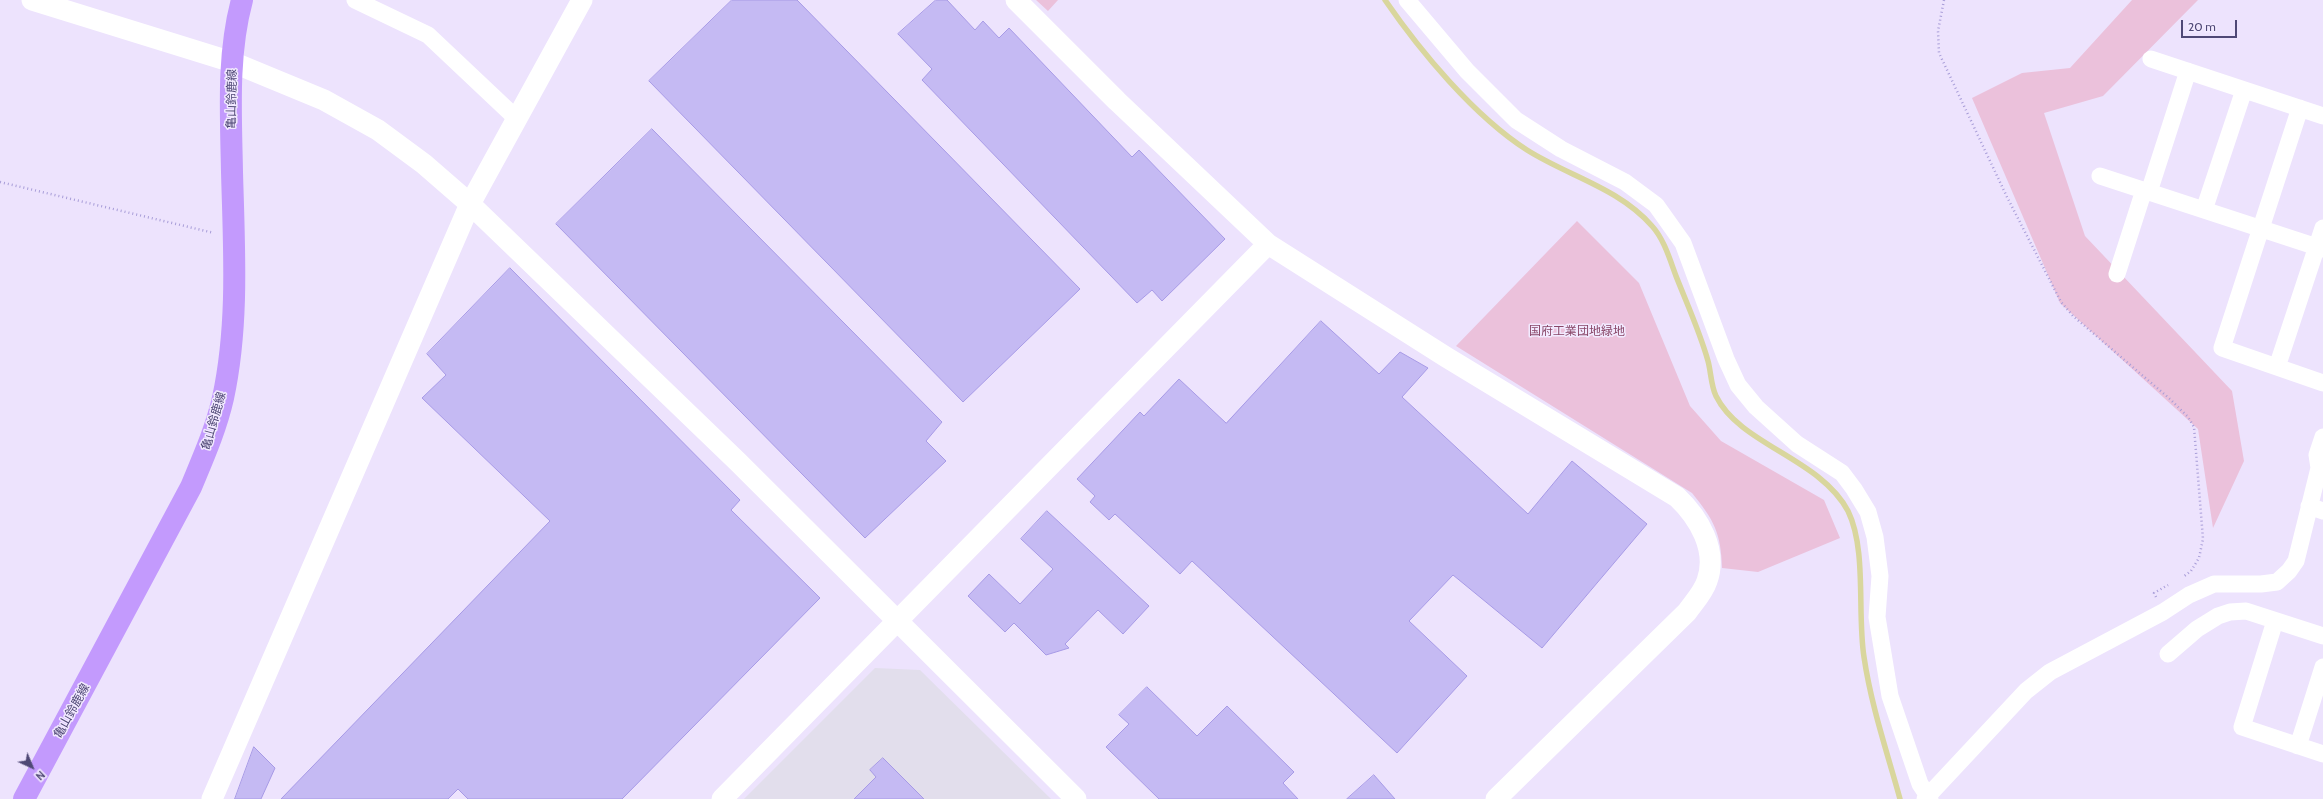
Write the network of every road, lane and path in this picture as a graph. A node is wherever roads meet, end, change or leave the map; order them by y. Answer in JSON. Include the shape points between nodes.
{"nodes":[{"id":1,"x":32,"y":0,"type":"edge"},
{"id":2,"x":242,"y":0,"type":"edge"},
{"id":3,"x":355,"y":0,"type":"edge"},
{"id":4,"x":582,"y":0,"type":"edge"},
{"id":5,"x":1016,"y":0,"type":"edge"},
{"id":6,"x":1407,"y":0,"type":"edge"},
{"id":7,"x":1944,"y":0,"type":"edge"},
{"id":8,"x":2151,"y":59,"type":"dead end"},
{"id":9,"x":232,"y":62,"type":"junction"},
{"id":10,"x":2188,"y":71,"type":"junction"},
{"id":11,"x":2244,"y":90,"type":"junction"},
{"id":12,"x":2300,"y":108,"type":"junction"},
{"id":13,"x":2323,"y":116,"type":"edge"},
{"id":14,"x":517,"y":119,"type":"junction"},
{"id":15,"x":2100,"y":176,"type":"dead end"},
{"id":16,"x":0,"y":182,"type":"edge"},
{"id":17,"x":2146,"y":191,"type":"junction"},
{"id":18,"x":470,"y":204,"type":"junction"},
{"id":19,"x":2204,"y":210,"type":"junction"},
{"id":20,"x":2323,"y":228,"type":"edge"},
{"id":21,"x":2262,"y":229,"type":"junction"},
{"id":22,"x":234,"y":238,"type":"junction"},
{"id":23,"x":1268,"y":244,"type":"junction"},
{"id":24,"x":2320,"y":248,"type":"edge"},
{"id":25,"x":2117,"y":274,"type":"dead end"},
{"id":26,"x":2277,"y":367,"type":"junction"},
{"id":27,"x":2323,"y":383,"type":"edge"},
{"id":28,"x":2323,"y":437,"type":"edge"},
{"id":29,"x":2316,"y":508,"type":"edge"},
{"id":30,"x":2182,"y":578,"type":"dead end"},
{"id":31,"x":2175,"y":582,"type":"dead end"},
{"id":32,"x":2164,"y":612,"type":"junction"},
{"id":33,"x":2275,"y":621,"type":"junction"},
{"id":34,"x":898,"y":622,"type":"junction"},
{"id":35,"x":2323,"y":636,"type":"edge"},
{"id":36,"x":2168,"y":654,"type":"dead end"},
{"id":37,"x":2323,"y":667,"type":"edge"},
{"id":38,"x":2298,"y":746,"type":"junction"},
{"id":39,"x":2323,"y":754,"type":"edge"},
{"id":40,"x":1928,"y":798,"type":"edge"},
{"id":41,"x":24,"y":799,"type":"edge"},
{"id":42,"x":212,"y":799,"type":"edge"},
{"id":43,"x":722,"y":799,"type":"edge"},
{"id":44,"x":1076,"y":799,"type":"edge"},
{"id":45,"x":1496,"y":799,"type":"edge"}],
"edges":[{"from":1,"to":9,"type":"street"},
{"from":2,"to":9,"type":"main road","name":"亀山鈴鹿線"},
{"from":3,"to":14,"type":"street","via":[[428,35]]},
{"from":4,"to":14,"type":"street"},
{"from":5,"to":23,"type":"street","via":[[1117,101]]},
{"from":6,"to":40,"type":"street","via":[[1467,71],[1516,120],[1561,149],[1625,182],[1656,205],[1683,243],[1738,385],[1756,407],[1797,444],[1842,473],[1854,489],[1868,512],[1875,536],[1880,576],[1877,617],[1890,696],[1920,784]]},
{"from":7,"to":30,"type":"path","via":[[1938,31],[1939,53],[2007,197],[2061,302],[2073,316],[2170,399],[2194,427],[2203,539],[2195,566]]},
{"from":8,"to":10,"type":"street"},
{"from":9,"to":18,"type":"street","via":[[324,100],[378,130],[424,164]]},
{"from":9,"to":22,"type":"main road","name":"亀山鈴鹿線"},
{"from":10,"to":11,"type":"street"},
{"from":10,"to":17,"type":"street"},
{"from":11,"to":12,"type":"street"},
{"from":11,"to":19,"type":"street"},
{"from":12,"to":13,"type":"street"},
{"from":12,"to":21,"type":"street"},
{"from":14,"to":18,"type":"street"},
{"from":15,"to":17,"type":"street"},
{"from":16,"to":22,"type":"path"},
{"from":17,"to":19,"type":"street"},
{"from":17,"to":25,"type":"street"},
{"from":18,"to":34,"type":"street","via":[[738,462]]},
{"from":18,"to":42,"type":"street"},
{"from":19,"to":21,"type":"street"},
{"from":20,"to":24,"type":"street"},
{"from":21,"to":24,"type":"street"},
{"from":21,"to":26,"type":"street","via":[[2222,348]]},
{"from":22,"to":41,"type":"main road","name":"亀山鈴鹿線","via":[[232,343],[223,398],[210,443],[159,550]]},
{"from":23,"to":34,"type":"street"},
{"from":23,"to":45,"type":"street","via":[[1446,357],[1677,497],[1689,508],[1703,529],[1708,547],[1708,580],[1687,612]]},
{"from":24,"to":26,"type":"street"},
{"from":26,"to":27,"type":"street"},
{"from":28,"to":29,"type":"street","via":[[2317,455],[2319,468]]},
{"from":29,"to":32,"type":"street","via":[[2296,561],[2290,571],[2277,582],[2214,584],[2189,595]]},
{"from":31,"to":32,"type":"path","via":[[2154,593]]},
{"from":32,"to":40,"type":"street","via":[[2044,676],[2026,690]]},
{"from":33,"to":35,"type":"street"},
{"from":33,"to":36,"type":"street","via":[[2246,610],[2230,612],[2197,629]]},
{"from":33,"to":38,"type":"street","via":[[2242,727]]},
{"from":34,"to":43,"type":"street"},
{"from":34,"to":44,"type":"street"},
{"from":37,"to":38,"type":"street"},
{"from":38,"to":39,"type":"street"}]}
